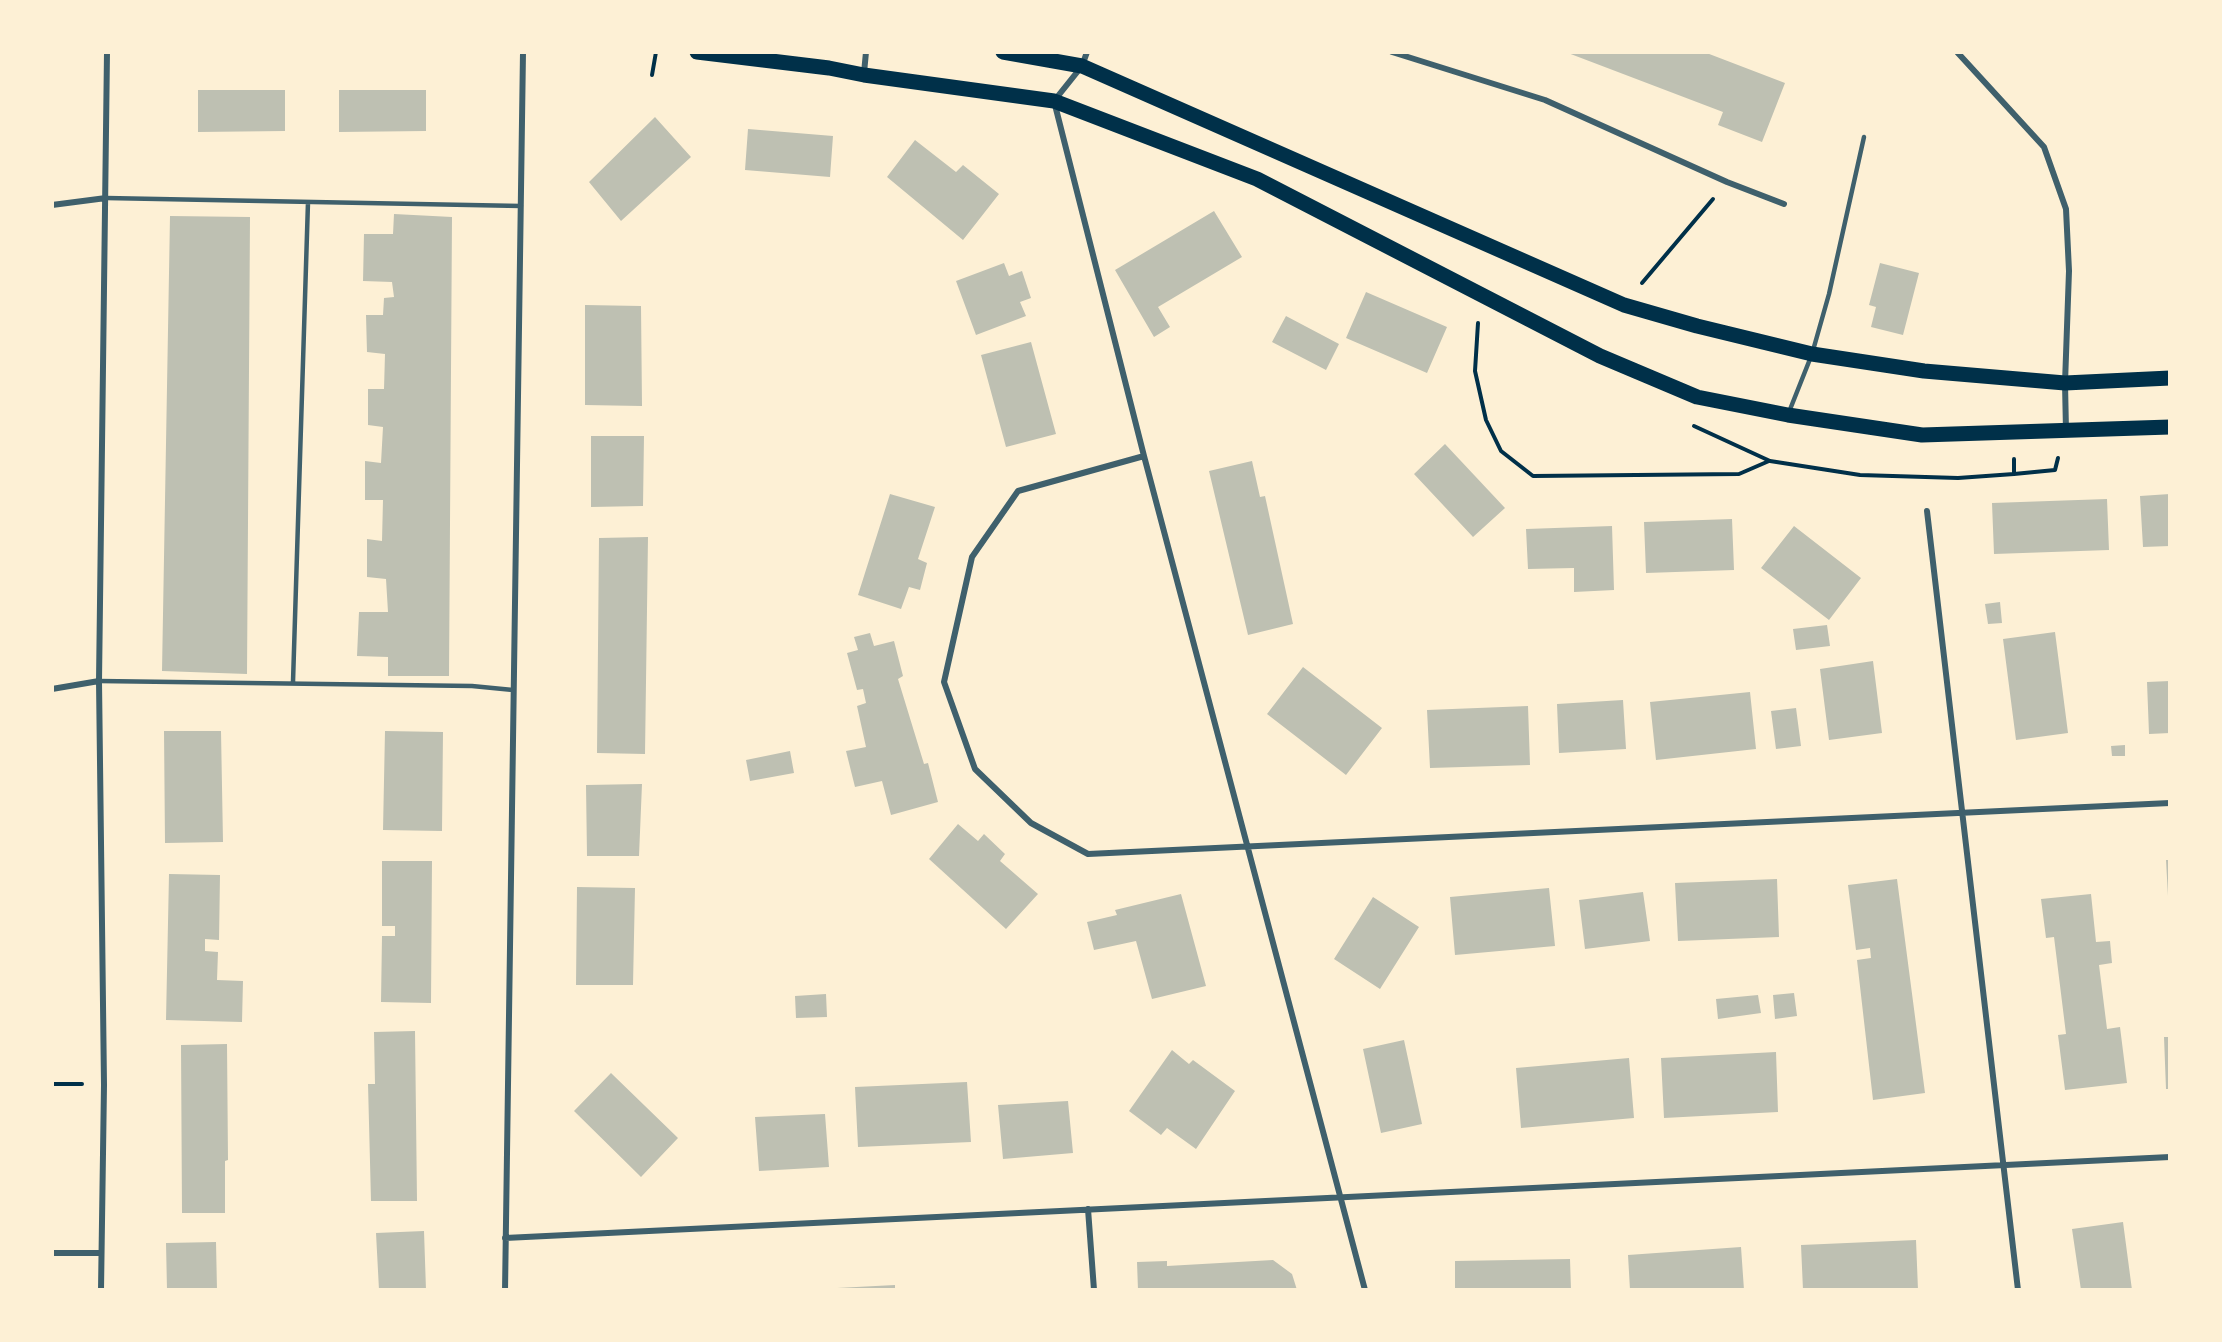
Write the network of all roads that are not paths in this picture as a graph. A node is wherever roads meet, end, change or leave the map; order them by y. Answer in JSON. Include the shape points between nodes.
{"nodes":[{"id":1,"x":107,"y":52,"type":"edge"},
{"id":2,"x":523,"y":52,"type":"edge"},
{"id":3,"x":698,"y":52,"type":"edge"},
{"id":4,"x":866,"y":52,"type":"edge"},
{"id":5,"x":1003,"y":52,"type":"edge"},
{"id":6,"x":1392,"y":52,"type":"edge"},
{"id":7,"x":1957,"y":52,"type":"edge"},
{"id":8,"x":1084,"y":59,"type":"edge"},
{"id":9,"x":864,"y":75,"type":"junction"},
{"id":10,"x":1054,"y":101,"type":"junction"},
{"id":11,"x":1864,"y":136,"type":"dead end"},
{"id":12,"x":106,"y":198,"type":"junction"},
{"id":13,"x":308,"y":202,"type":"junction"},
{"id":14,"x":1784,"y":204,"type":"dead end"},
{"id":15,"x":52,"y":205,"type":"edge"},
{"id":16,"x":521,"y":206,"type":"junction"},
{"id":17,"x":1812,"y":354,"type":"junction"},
{"id":18,"x":2169,"y":378,"type":"edge"},
{"id":19,"x":2065,"y":384,"type":"junction"},
{"id":20,"x":1788,"y":415,"type":"junction"},
{"id":21,"x":2169,"y":427,"type":"edge"},
{"id":22,"x":2066,"y":432,"type":"junction"},
{"id":23,"x":1144,"y":456,"type":"junction"},
{"id":24,"x":1927,"y":511,"type":"dead end"},
{"id":25,"x":99,"y":681,"type":"junction"},
{"id":26,"x":293,"y":682,"type":"junction"},
{"id":27,"x":52,"y":688,"type":"edge"},
{"id":28,"x":513,"y":690,"type":"junction"},
{"id":29,"x":2169,"y":803,"type":"edge"},
{"id":30,"x":1964,"y":813,"type":"junction"},
{"id":31,"x":1250,"y":847,"type":"junction"},
{"id":32,"x":2169,"y":1157,"type":"edge"},
{"id":33,"x":2004,"y":1165,"type":"junction"},
{"id":34,"x":1340,"y":1197,"type":"junction"},
{"id":35,"x":1088,"y":1209,"type":"junction"},
{"id":36,"x":505,"y":1238,"type":"junction"},
{"id":37,"x":52,"y":1253,"type":"edge"},
{"id":38,"x":101,"y":1253,"type":"junction"},
{"id":39,"x":101,"y":1290,"type":"edge"},
{"id":40,"x":505,"y":1290,"type":"edge"},
{"id":41,"x":1094,"y":1290,"type":"edge"},
{"id":42,"x":1365,"y":1290,"type":"edge"},
{"id":43,"x":2018,"y":1290,"type":"edge"}],
"edges":[{"from":1,"to":12,"type":"street"},
{"from":2,"to":16,"type":"street"},
{"from":3,"to":9,"type":"main road"},
{"from":4,"to":9,"type":"street"},
{"from":5,"to":8,"type":"main road"},
{"from":6,"to":14,"type":"street","via":[[1545,100]]},
{"from":7,"to":19,"type":"street","via":[[2044,147],[2066,209],[2069,271]]},
{"from":8,"to":10,"type":"street"},
{"from":8,"to":17,"type":"main road","via":[[1624,305]]},
{"from":9,"to":10,"type":"main road"},
{"from":10,"to":20,"type":"main road","via":[[1257,179],[1600,356],[1697,397]]},
{"from":10,"to":23,"type":"street"},
{"from":11,"to":17,"type":"lane"},
{"from":12,"to":13,"type":"lane"},
{"from":12,"to":15,"type":"street"},
{"from":12,"to":25,"type":"street"},
{"from":13,"to":16,"type":"lane"},
{"from":13,"to":26,"type":"lane"},
{"from":16,"to":28,"type":"street"},
{"from":17,"to":19,"type":"main road","via":[[1924,371]]},
{"from":17,"to":20,"type":"lane"},
{"from":18,"to":19,"type":"main road"},
{"from":19,"to":22,"type":"street"},
{"from":20,"to":22,"type":"main road","via":[[1922,435]]},
{"from":21,"to":22,"type":"main road"},
{"from":23,"to":31,"type":"street"},
{"from":23,"to":31,"type":"street","via":[[1018,491],[972,557],[944,682],[975,769],[1031,824],[1088,854]]},
{"from":24,"to":30,"type":"street"},
{"from":25,"to":26,"type":"lane"},
{"from":25,"to":27,"type":"street"},
{"from":25,"to":38,"type":"street","via":[[104,1085]]},
{"from":26,"to":28,"type":"lane"},
{"from":28,"to":36,"type":"street"},
{"from":29,"to":30,"type":"street"},
{"from":30,"to":31,"type":"street"},
{"from":30,"to":33,"type":"street"},
{"from":31,"to":34,"type":"street"},
{"from":32,"to":33,"type":"street"},
{"from":33,"to":34,"type":"street"},
{"from":33,"to":43,"type":"street"},
{"from":34,"to":35,"type":"street"},
{"from":34,"to":42,"type":"street"},
{"from":35,"to":36,"type":"street"},
{"from":35,"to":41,"type":"street"},
{"from":36,"to":40,"type":"street"},
{"from":37,"to":38,"type":"street"},
{"from":38,"to":39,"type":"street"}]}
